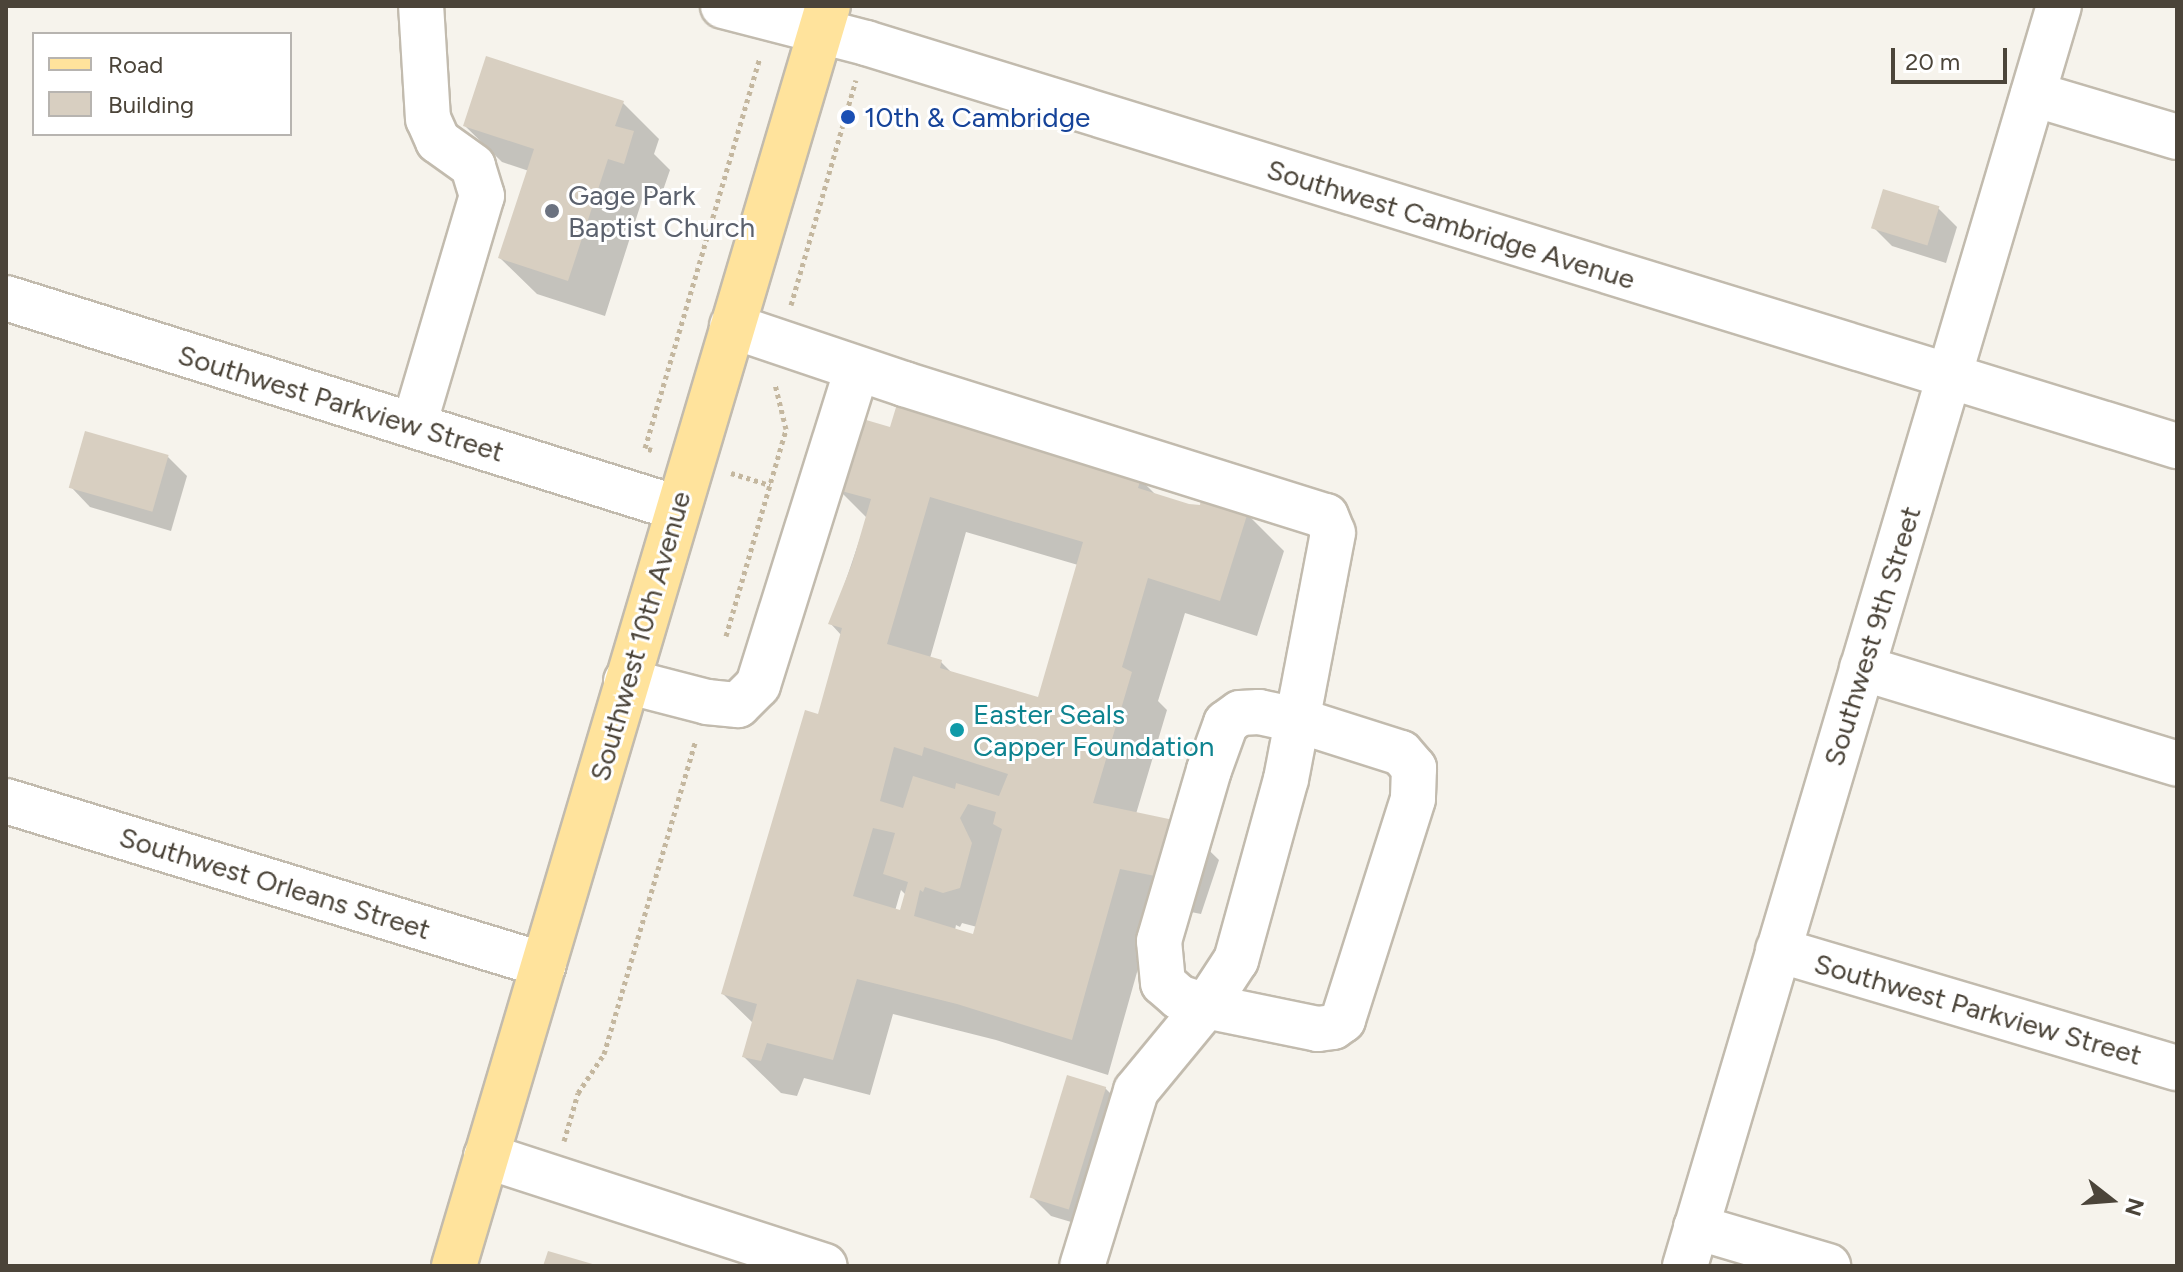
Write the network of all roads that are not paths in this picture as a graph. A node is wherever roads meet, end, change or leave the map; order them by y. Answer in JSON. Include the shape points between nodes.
{"nodes":[{"id":1,"x":421,"y":6,"type":"edge"},
{"id":2,"x":723,"y":6,"type":"edge"},
{"id":3,"x":2059,"y":6,"type":"edge"},
{"id":4,"x":825,"y":18,"type":"edge"},
{"id":5,"x":2033,"y":94,"type":"junction"},
{"id":6,"x":2177,"y":137,"type":"edge"},
{"id":7,"x":6,"y":298,"type":"edge"},
{"id":8,"x":732,"y":326,"type":"junction"},
{"id":9,"x":857,"y":369,"type":"junction"},
{"id":10,"x":1951,"y":379,"type":"junction"},
{"id":11,"x":414,"y":425,"type":"junction"},
{"id":12,"x":2177,"y":446,"type":"edge"},
{"id":13,"x":677,"y":508,"type":"junction"},
{"id":14,"x":1862,"y":668,"type":"junction"},
{"id":15,"x":626,"y":681,"type":"junction"},
{"id":16,"x":1297,"y":720,"type":"junction"},
{"id":17,"x":2177,"y":764,"type":"edge"},
{"id":18,"x":6,"y":801,"type":"edge"},
{"id":19,"x":1778,"y":950,"type":"junction"},
{"id":20,"x":544,"y":965,"type":"junction"},
{"id":21,"x":1206,"y":1006,"type":"junction"},
{"id":22,"x":2177,"y":1068,"type":"edge"},
{"id":23,"x":486,"y":1156,"type":"junction"},
{"id":24,"x":1690,"y":1246,"type":"edge"},
{"id":25,"x":454,"y":1266,"type":"edge"},
{"id":26,"x":825,"y":1266,"type":"edge"},
{"id":27,"x":1082,"y":1266,"type":"edge"},
{"id":28,"x":1828,"y":1266,"type":"edge"}],
"edges":[{"from":1,"to":11,"type":"street","via":[[428,119],[438,141],[473,166],[482,196]]},
{"from":2,"to":4,"type":"street","name":"Southwest Cambridge Avenue"},
{"from":3,"to":5,"type":"street","name":"Southwest 9th Street"},
{"from":4,"to":8,"type":"main road","name":"Southwest 10th Avenue"},
{"from":4,"to":10,"type":"street","name":"Southwest Cambridge Avenue","via":[[866,43]]},
{"from":5,"to":6,"type":"street"},
{"from":5,"to":10,"type":"street","name":"Southwest 9th Street"},
{"from":7,"to":11,"type":"street","name":"Southwest Parkview Street"},
{"from":8,"to":9,"type":"street"},
{"from":8,"to":13,"type":"main road","name":"Southwest 10th Avenue"},
{"from":9,"to":15,"type":"street","via":[[758,685],[738,705]]},
{"from":9,"to":16,"type":"street","via":[[1326,516],[1333,533]]},
{"from":10,"to":12,"type":"street","name":"Southwest Cambridge Avenue"},
{"from":10,"to":14,"type":"street","name":"Southwest 9th Street"},
{"from":11,"to":13,"type":"street","name":"Southwest Parkview Street"},
{"from":13,"to":15,"type":"main road","name":"Southwest 10th Avenue"},
{"from":14,"to":17,"type":"street"},
{"from":14,"to":19,"type":"street","name":"Southwest 9th Street"},
{"from":15,"to":20,"type":"main road","name":"Southwest 10th Avenue"},
{"from":16,"to":21,"type":"street","via":[[1236,960]]},
{"from":16,"to":21,"type":"street","via":[[1240,713],[1226,723],[1209,770],[1159,941],[1163,983],[1179,997]]},
{"from":16,"to":21,"type":"street","via":[[1401,753],[1414,768],[1413,799],[1343,1020],[1318,1029]]},
{"from":18,"to":20,"type":"street","name":"Southwest Orleans Street"},
{"from":19,"to":22,"type":"street","name":"Southwest Parkview Street"},
{"from":19,"to":24,"type":"street","name":"Southwest 9th Street"},
{"from":20,"to":23,"type":"main road","name":"Southwest 10th Avenue"},
{"from":21,"to":27,"type":"street","via":[[1136,1091]]},
{"from":23,"to":25,"type":"main road","name":"Southwest 10th Avenue"},
{"from":23,"to":26,"type":"street"},
{"from":24,"to":28,"type":"street"}]}
